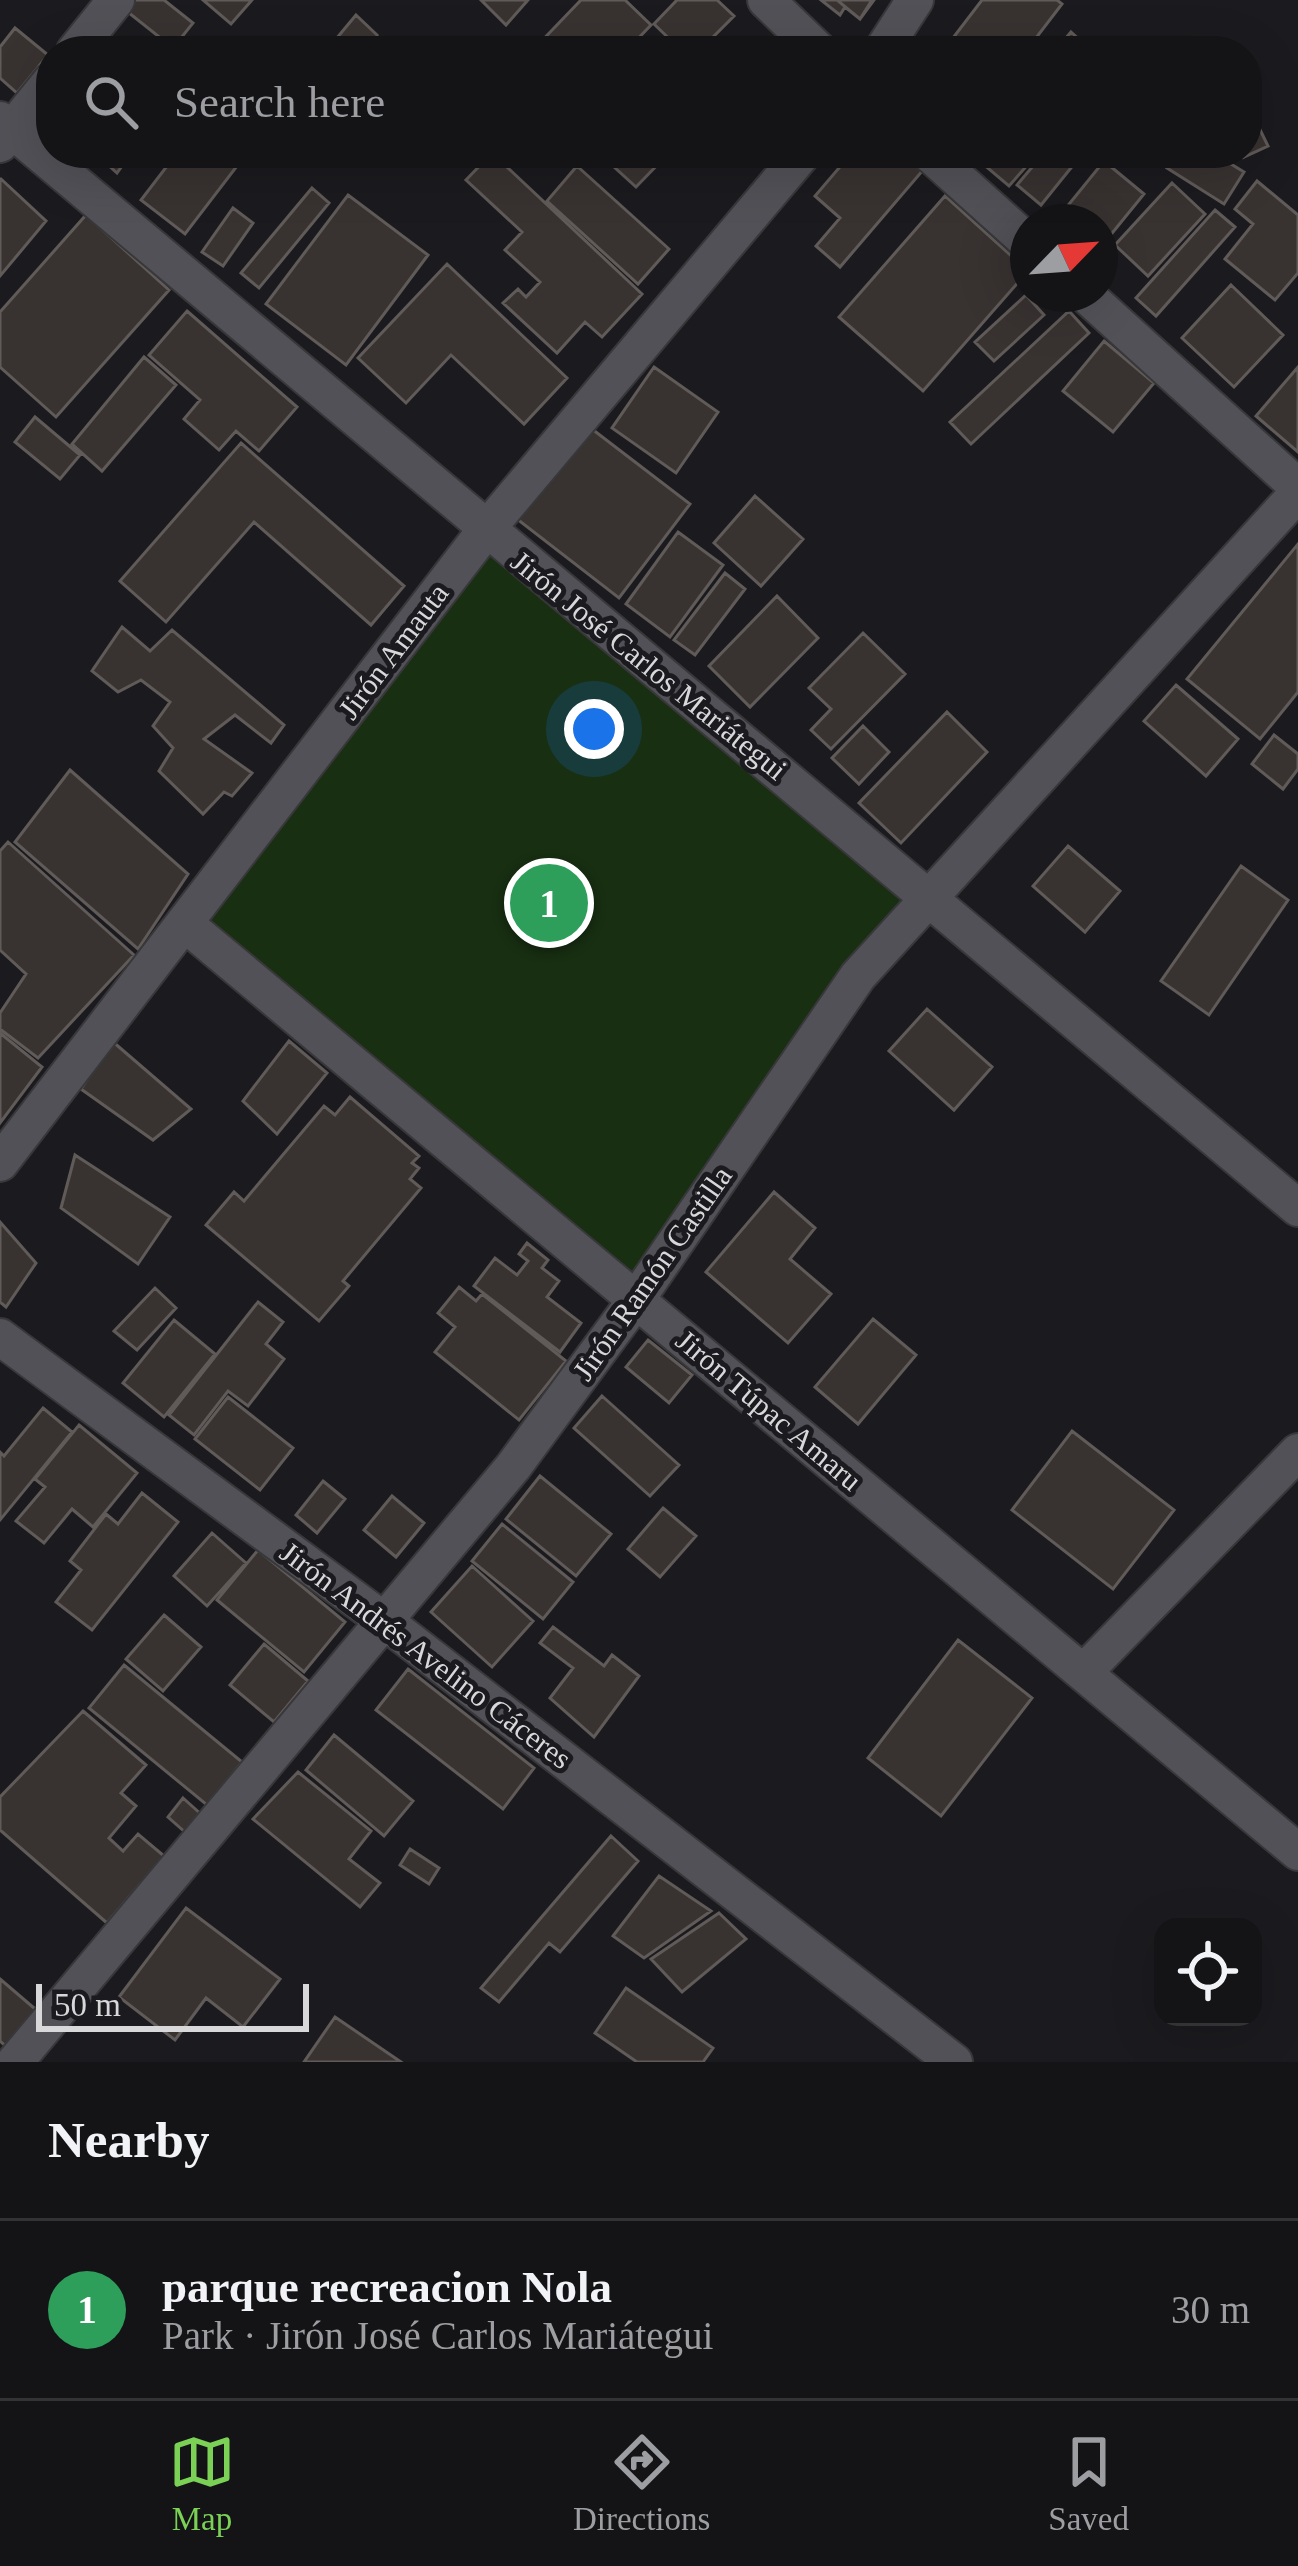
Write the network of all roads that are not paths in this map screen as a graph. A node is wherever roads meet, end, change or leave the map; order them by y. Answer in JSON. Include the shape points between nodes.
{"nodes":[{"id":1,"x":116,"y":0,"type":"edge"},
{"id":2,"x":766,"y":0,"type":"edge"},
{"id":3,"x":915,"y":0,"type":"edge"},
{"id":4,"x":87,"y":36,"type":"edge"},
{"id":5,"x":803,"y":36,"type":"edge"},
{"id":6,"x":892,"y":36,"type":"edge"},
{"id":7,"x":36,"y":97,"type":"edge"},
{"id":8,"x":4,"y":132,"type":"edge"},
{"id":9,"x":36,"y":159,"type":"edge"},
{"id":10,"x":47,"y":168,"type":"edge"},
{"id":11,"x":790,"y":168,"type":"edge"},
{"id":12,"x":946,"y":168,"type":"edge"},
{"id":13,"x":1010,"y":226,"type":"edge"},
{"id":14,"x":1105,"y":312,"type":"edge"},
{"id":15,"x":1298,"y":490,"type":"edge"},
{"id":16,"x":485,"y":531,"type":"junction"},
{"id":17,"x":928,"y":896,"type":"junction"},
{"id":18,"x":184,"y":923,"type":"junction"},
{"id":19,"x":0,"y":1163,"type":"edge"},
{"id":20,"x":1298,"y":1208,"type":"edge"},
{"id":21,"x":636,"y":1300,"type":"junction"},
{"id":22,"x":0,"y":1337,"type":"edge"},
{"id":23,"x":1298,"y":1452,"type":"edge"},
{"id":24,"x":383,"y":1620,"type":"junction"},
{"id":25,"x":1084,"y":1672,"type":"junction"},
{"id":26,"x":1298,"y":1852,"type":"edge"},
{"id":27,"x":15,"y":2062,"type":"edge"},
{"id":28,"x":954,"y":2062,"type":"edge"}],
"edges":[{"from":1,"to":4,"type":"street"},
{"from":2,"to":5,"type":"street"},
{"from":3,"to":6,"type":"street"},
{"from":7,"to":8,"type":"street"},
{"from":8,"to":9,"type":"street","name":"Jirón José Carlos Mariátegui"},
{"from":10,"to":16,"type":"street","name":"Jirón José Carlos Mariátegui"},
{"from":11,"to":16,"type":"street","name":"Jirón Amauta"},
{"from":12,"to":13,"type":"street"},
{"from":14,"to":15,"type":"street"},
{"from":15,"to":17,"type":"street","name":"Jirón Ramón Castilla"},
{"from":16,"to":17,"type":"street","name":"Jirón José Carlos Mariátegui"},
{"from":16,"to":18,"type":"street","name":"Jirón Amauta"},
{"from":17,"to":20,"type":"street","name":"Jirón José Carlos Mariátegui"},
{"from":17,"to":21,"type":"street","name":"Jirón Ramón Castilla","via":[[858,976]]},
{"from":18,"to":19,"type":"street","name":"Jirón Amauta"},
{"from":18,"to":21,"type":"street","name":"Jirón Túpac Amaru"},
{"from":21,"to":24,"type":"street","name":"Jirón Ramón Castilla","via":[[513,1466]]},
{"from":21,"to":25,"type":"street","name":"Jirón Túpac Amaru"},
{"from":22,"to":24,"type":"street","name":"Jirón Andrés Avelino Cáceres"},
{"from":23,"to":25,"type":"street"},
{"from":24,"to":27,"type":"street","name":"Jirón Ramón Castilla"},
{"from":24,"to":28,"type":"street","name":"Jirón Andrés Avelino Cáceres"},
{"from":25,"to":26,"type":"street","name":"Jirón Túpac Amaru"}]}
